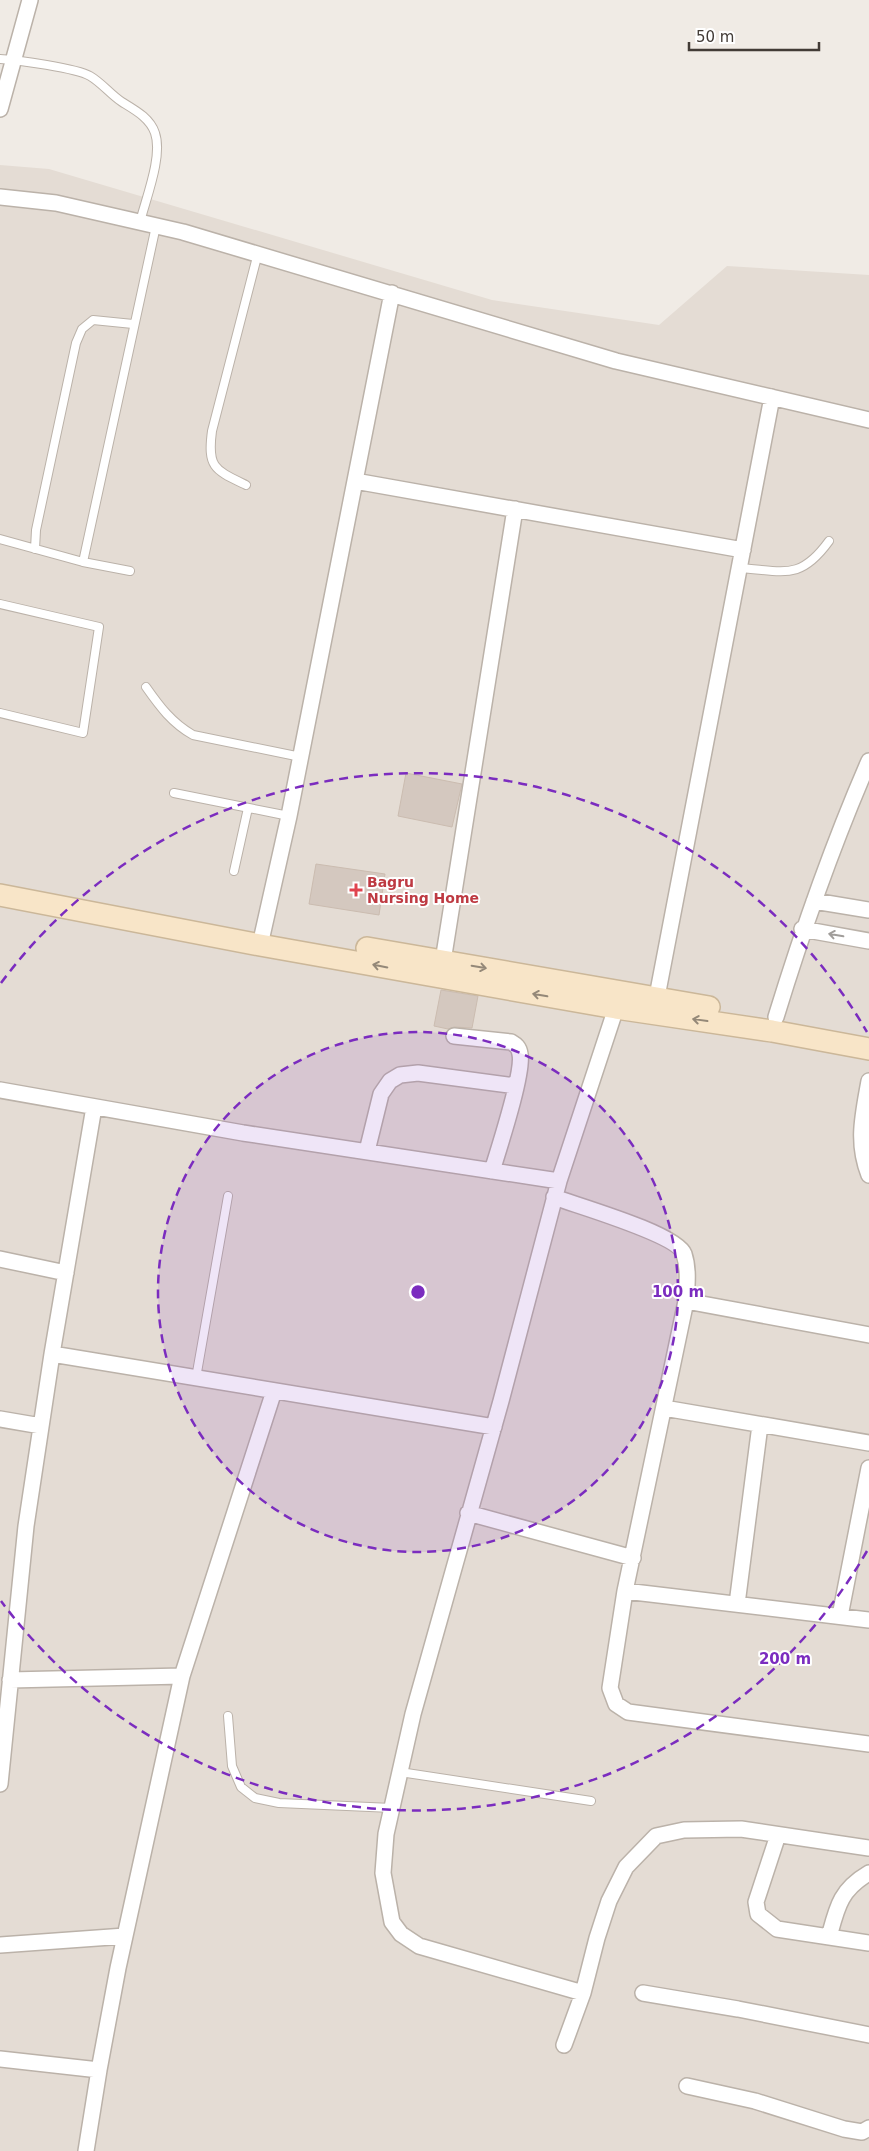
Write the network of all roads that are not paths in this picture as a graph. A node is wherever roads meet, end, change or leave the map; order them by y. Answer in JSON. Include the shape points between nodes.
{"nodes":[{"id":1,"x":30,"y":0,"type":"edge"},
{"id":2,"x":7,"y":59,"type":"edge"},
{"id":3,"x":0,"y":109,"type":"edge"},
{"id":4,"x":0,"y":198,"type":"edge"},
{"id":5,"x":140,"y":222,"type":"junction"},
{"id":6,"x":156,"y":226,"type":"junction"},
{"id":7,"x":258,"y":253,"type":"junction"},
{"id":8,"x":392,"y":293,"type":"junction"},
{"id":9,"x":133,"y":324,"type":"junction"},
{"id":10,"x":772,"y":397,"type":"junction"},
{"id":11,"x":869,"y":420,"type":"edge"},
{"id":12,"x":355,"y":482,"type":"junction"},
{"id":13,"x":246,"y":485,"type":"dead end"},
{"id":14,"x":515,"y":510,"type":"junction"},
{"id":15,"x":0,"y":539,"type":"edge"},
{"id":16,"x":829,"y":541,"type":"dead end"},
{"id":17,"x":35,"y":549,"type":"junction"},
{"id":18,"x":743,"y":550,"type":"junction"},
{"id":19,"x":83,"y":562,"type":"junction"},
{"id":20,"x":740,"y":568,"type":"junction"},
{"id":21,"x":130,"y":571,"type":"dead end"},
{"id":22,"x":0,"y":604,"type":"edge"},
{"id":23,"x":146,"y":687,"type":"dead end"},
{"id":24,"x":0,"y":713,"type":"edge"},
{"id":25,"x":300,"y":757,"type":"junction"},
{"id":26,"x":869,"y":761,"type":"edge"},
{"id":27,"x":174,"y":792,"type":"dead end"},
{"id":28,"x":248,"y":808,"type":"junction"},
{"id":29,"x":289,"y":816,"type":"junction"},
{"id":30,"x":234,"y":871,"type":"dead end"},
{"id":31,"x":0,"y":882,"type":"edge"},
{"id":32,"x":0,"y":895,"type":"edge"},
{"id":33,"x":814,"y":901,"type":"junction"},
{"id":34,"x":869,"y":910,"type":"edge"},
{"id":35,"x":802,"y":930,"type":"junction"},
{"id":36,"x":261,"y":938,"type":"junction"},
{"id":37,"x":869,"y":941,"type":"edge"},
{"id":38,"x":443,"y":961,"type":"junction"},
{"id":39,"x":655,"y":1006,"type":"junction"},
{"id":40,"x":616,"y":1008,"type":"junction"},
{"id":41,"x":776,"y":1018,"type":"junction"},
{"id":42,"x":869,"y":1035,"type":"edge"},
{"id":43,"x":454,"y":1036,"type":"dead end"},
{"id":44,"x":869,"y":1049,"type":"edge"},
{"id":45,"x":869,"y":1081,"type":"edge"},
{"id":46,"x":516,"y":1086,"type":"junction"},
{"id":47,"x":0,"y":1090,"type":"edge"},
{"id":48,"x":94,"y":1107,"type":"junction"},
{"id":49,"x":367,"y":1151,"type":"junction"},
{"id":50,"x":492,"y":1171,"type":"junction"},
{"id":51,"x":869,"y":1175,"type":"edge"},
{"id":52,"x":558,"y":1181,"type":"junction"},
{"id":53,"x":228,"y":1196,"type":"dead end"},
{"id":54,"x":554,"y":1198,"type":"junction"},
{"id":55,"x":0,"y":1259,"type":"edge"},
{"id":56,"x":66,"y":1273,"type":"junction"},
{"id":57,"x":686,"y":1301,"type":"junction"},
{"id":58,"x":869,"y":1335,"type":"edge"},
{"id":59,"x":52,"y":1354,"type":"junction"},
{"id":60,"x":196,"y":1378,"type":"junction"},
{"id":61,"x":274,"y":1390,"type":"junction"},
{"id":62,"x":664,"y":1408,"type":"junction"},
{"id":63,"x":0,"y":1419,"type":"edge"},
{"id":64,"x":760,"y":1425,"type":"junction"},
{"id":65,"x":41,"y":1426,"type":"junction"},
{"id":66,"x":494,"y":1427,"type":"junction"},
{"id":67,"x":869,"y":1443,"type":"edge"},
{"id":68,"x":869,"y":1468,"type":"edge"},
{"id":69,"x":468,"y":1513,"type":"junction"},
{"id":70,"x":632,"y":1558,"type":"junction"},
{"id":71,"x":626,"y":1591,"type":"junction"},
{"id":72,"x":738,"y":1604,"type":"junction"},
{"id":73,"x":840,"y":1616,"type":"junction"},
{"id":74,"x":869,"y":1620,"type":"edge"},
{"id":75,"x":182,"y":1676,"type":"junction"},
{"id":76,"x":10,"y":1680,"type":"junction"},
{"id":77,"x":228,"y":1716,"type":"dead end"},
{"id":78,"x":868,"y":1739,"type":"edge"},
{"id":79,"x":400,"y":1772,"type":"junction"},
{"id":80,"x":0,"y":1784,"type":"edge"},
{"id":81,"x":591,"y":1801,"type":"dead end"},
{"id":82,"x":392,"y":1808,"type":"junction"},
{"id":83,"x":778,"y":1835,"type":"junction"},
{"id":84,"x":869,"y":1848,"type":"edge"},
{"id":85,"x":869,"y":1873,"type":"edge"},
{"id":86,"x":125,"y":1936,"type":"junction"},
{"id":87,"x":829,"y":1937,"type":"junction"},
{"id":88,"x":869,"y":1943,"type":"edge"},
{"id":89,"x":0,"y":1945,"type":"edge"},
{"id":90,"x":583,"y":1993,"type":"junction"},
{"id":91,"x":643,"y":1993,"type":"dead end"},
{"id":92,"x":869,"y":2035,"type":"edge"},
{"id":93,"x":564,"y":2045,"type":"dead end"},
{"id":94,"x":0,"y":2059,"type":"edge"},
{"id":95,"x":99,"y":2070,"type":"junction"},
{"id":96,"x":687,"y":2086,"type":"dead end"},
{"id":97,"x":869,"y":2128,"type":"edge"},
{"id":98,"x":86,"y":2151,"type":"edge"}],
"edges":[{"from":1,"to":2,"type":"street"},
{"from":2,"to":3,"type":"street"},
{"from":2,"to":5,"type":"lane","via":[[89,75],[147,119],[157,145],[155,166]]},
{"from":4,"to":5,"type":"street","via":[[56,203]]},
{"from":5,"to":6,"type":"street"},
{"from":6,"to":7,"type":"street"},
{"from":6,"to":9,"type":"lane"},
{"from":7,"to":8,"type":"street"},
{"from":7,"to":13,"type":"lane","via":[[209,452],[222,474]]},
{"from":8,"to":10,"type":"street","via":[[616,361]]},
{"from":8,"to":12,"type":"street"},
{"from":9,"to":17,"type":"lane","via":[[93,320],[82,329],[72,359],[36,530]]},
{"from":9,"to":19,"type":"lane"},
{"from":10,"to":11,"type":"street"},
{"from":10,"to":18,"type":"street"},
{"from":12,"to":14,"type":"street"},
{"from":12,"to":25,"type":"street"},
{"from":14,"to":18,"type":"street"},
{"from":14,"to":38,"type":"street"},
{"from":15,"to":17,"type":"lane"},
{"from":16,"to":20,"type":"lane","via":[[805,567],[788,572]]},
{"from":17,"to":19,"type":"lane"},
{"from":18,"to":20,"type":"street"},
{"from":19,"to":21,"type":"lane"},
{"from":20,"to":39,"type":"street"},
{"from":22,"to":24,"type":"lane","via":[[99,627],[83,733]]},
{"from":23,"to":25,"type":"lane","via":[[167,716],[193,735]]},
{"from":25,"to":29,"type":"street"},
{"from":26,"to":33,"type":"street"},
{"from":27,"to":28,"type":"lane"},
{"from":28,"to":29,"type":"lane"},
{"from":28,"to":30,"type":"lane"},
{"from":29,"to":36,"type":"street"},
{"from":31,"to":36,"type":"main road"},
{"from":32,"to":36,"type":"main road"},
{"from":33,"to":34,"type":"street"},
{"from":33,"to":35,"type":"street"},
{"from":37,"to":35,"type":"street","one_way":true},
{"from":35,"to":41,"type":"street"},
{"from":36,"to":38,"type":"main road"},
{"from":40,"to":36,"type":"main road","one_way":true},
{"from":38,"to":39,"type":"main road","one_way":true},
{"from":39,"to":40,"type":"main road"},
{"from":39,"to":41,"type":"main road"},
{"from":44,"to":39,"type":"main road","one_way":true},
{"from":40,"to":52,"type":"street"},
{"from":41,"to":42,"type":"main road"},
{"from":43,"to":46,"type":"street","via":[[511,1042],[518,1047],[521,1056]]},
{"from":45,"to":51,"type":"street","via":[[860,1130],[863,1160]]},
{"from":46,"to":49,"type":"street","via":[[418,1073],[400,1075],[390,1081],[381,1094]]},
{"from":46,"to":50,"type":"street"},
{"from":47,"to":48,"type":"street"},
{"from":48,"to":49,"type":"street"},
{"from":48,"to":56,"type":"street"},
{"from":49,"to":50,"type":"street"},
{"from":50,"to":52,"type":"street"},
{"from":52,"to":54,"type":"street"},
{"from":53,"to":60,"type":"lane"},
{"from":54,"to":57,"type":"street","via":[[641,1227],[677,1244],[684,1253]]},
{"from":54,"to":66,"type":"street"},
{"from":55,"to":56,"type":"street"},
{"from":56,"to":59,"type":"street"},
{"from":57,"to":58,"type":"street"},
{"from":57,"to":62,"type":"street"},
{"from":59,"to":60,"type":"street"},
{"from":59,"to":65,"type":"street"},
{"from":60,"to":61,"type":"street"},
{"from":61,"to":66,"type":"street"},
{"from":61,"to":75,"type":"street"},
{"from":62,"to":64,"type":"street"},
{"from":62,"to":70,"type":"street"},
{"from":63,"to":65,"type":"street"},
{"from":64,"to":67,"type":"street"},
{"from":64,"to":72,"type":"street"},
{"from":65,"to":76,"type":"street","via":[[26,1526]]},
{"from":66,"to":69,"type":"street"},
{"from":68,"to":73,"type":"street"},
{"from":69,"to":70,"type":"street"},
{"from":69,"to":79,"type":"street"},
{"from":70,"to":71,"type":"street"},
{"from":71,"to":72,"type":"street"},
{"from":71,"to":78,"type":"street","via":[[610,1688],[616,1704],[628,1712]]},
{"from":72,"to":73,"type":"street"},
{"from":73,"to":74,"type":"street"},
{"from":75,"to":76,"type":"street"},
{"from":75,"to":86,"type":"street"},
{"from":76,"to":80,"type":"street"},
{"from":77,"to":82,"type":"lane","via":[[232,1766],[241,1787],[255,1798],[279,1803]]},
{"from":79,"to":81,"type":"lane"},
{"from":79,"to":82,"type":"street"},
{"from":82,"to":90,"type":"street","via":[[383,1874],[392,1922],[400,1934],[419,1946]]},
{"from":83,"to":84,"type":"street"},
{"from":83,"to":87,"type":"street","via":[[756,1902],[758,1914],[777,1929]]},
{"from":83,"to":90,"type":"street","via":[[712,1829],[656,1836],[626,1867],[609,1901]]},
{"from":85,"to":87,"type":"street","via":[[843,1894]]},
{"from":86,"to":89,"type":"street"},
{"from":86,"to":95,"type":"street"},
{"from":87,"to":88,"type":"street"},
{"from":90,"to":93,"type":"street"},
{"from":91,"to":92,"type":"street"},
{"from":94,"to":95,"type":"street"},
{"from":95,"to":98,"type":"street"},
{"from":96,"to":97,"type":"street","via":[[755,2101],[844,2130],[862,2132]]}]}
